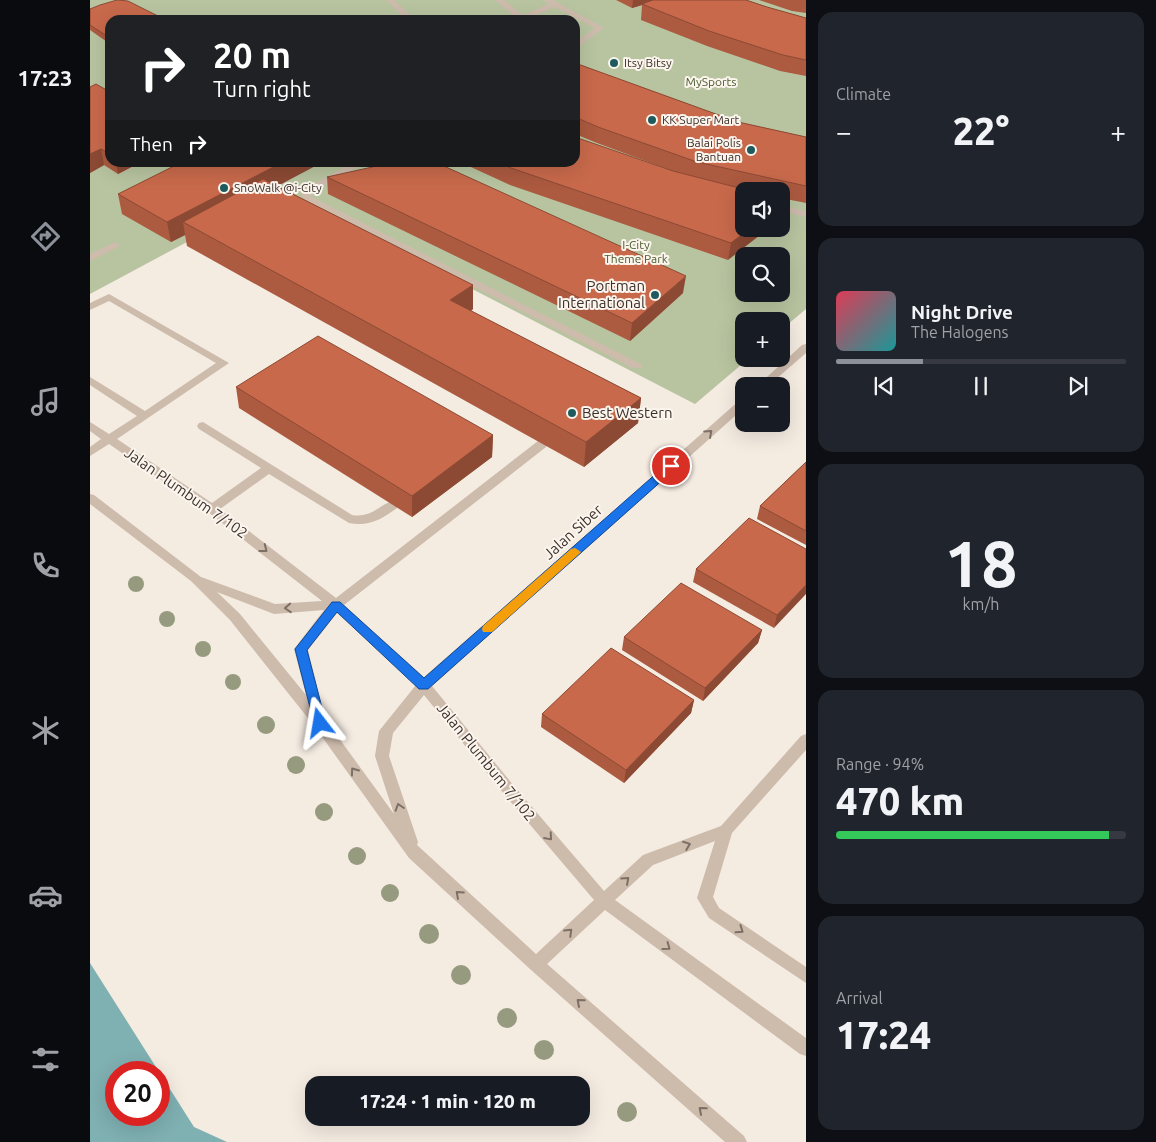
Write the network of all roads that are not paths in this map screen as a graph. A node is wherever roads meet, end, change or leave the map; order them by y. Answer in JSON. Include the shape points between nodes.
{"nodes":[{"id":1,"x":390,"y":0,"type":"edge"},
{"id":2,"x":499,"y":0,"type":"edge"},
{"id":3,"x":547,"y":0,"type":"edge"},
{"id":4,"x":555,"y":4,"type":"junction"},
{"id":5,"x":405,"y":15,"type":"edge"},
{"id":6,"x":516,"y":15,"type":"edge"},
{"id":7,"x":529,"y":15,"type":"edge"},
{"id":8,"x":576,"y":15,"type":"edge"},
{"id":9,"x":580,"y":17,"type":"edge"},
{"id":10,"x":580,"y":43,"type":"edge"},
{"id":11,"x":353,"y":167,"type":"edge"},
{"id":12,"x":790,"y":210,"type":"edge"},
{"id":13,"x":806,"y":214,"type":"edge"},
{"id":14,"x":115,"y":245,"type":"dead end"},
{"id":15,"x":90,"y":258,"type":"edge"},
{"id":16,"x":90,"y":308,"type":"edge"},
{"id":17,"x":806,"y":347,"type":"edge"},
{"id":18,"x":637,"y":366,"type":"dead end"},
{"id":19,"x":772,"y":377,"type":"edge"},
{"id":20,"x":90,"y":380,"type":"edge"},
{"id":21,"x":735,"y":410,"type":"edge"},
{"id":22,"x":145,"y":416,"type":"junction"},
{"id":23,"x":90,"y":426,"type":"edge"},
{"id":24,"x":203,"y":426,"type":"dead end"},
{"id":25,"x":110,"y":440,"type":"junction"},
{"id":26,"x":542,"y":444,"type":"edge"},
{"id":27,"x":90,"y":452,"type":"edge"},
{"id":28,"x":269,"y":468,"type":"junction"},
{"id":29,"x":90,"y":498,"type":"edge"},
{"id":30,"x":393,"y":505,"type":"edge"},
{"id":31,"x":212,"y":509,"type":"junction"},
{"id":32,"x":195,"y":578,"type":"junction"},
{"id":33,"x":336,"y":605,"type":"junction"},
{"id":34,"x":424,"y":685,"type":"junction"},
{"id":35,"x":320,"y":723,"type":"junction"},
{"id":36,"x":806,"y":740,"type":"edge"},
{"id":37,"x":726,"y":830,"type":"junction"},
{"id":38,"x":414,"y":853,"type":"junction"},
{"id":39,"x":603,"y":900,"type":"junction"},
{"id":40,"x":536,"y":964,"type":"junction"},
{"id":41,"x":806,"y":976,"type":"edge"},
{"id":42,"x":806,"y":1048,"type":"edge"},
{"id":43,"x":738,"y":1142,"type":"edge"}],
"edges":[{"from":1,"to":5,"type":"street"},
{"from":2,"to":6,"type":"street"},
{"from":3,"to":4,"type":"street"},
{"from":4,"to":7,"type":"street"},
{"from":4,"to":8,"type":"street"},
{"from":9,"to":10,"type":"street","via":[[600,28]]},
{"from":11,"to":18,"type":"street","via":[[306,195]]},
{"from":12,"to":13,"type":"street"},
{"from":14,"to":15,"type":"street"},
{"from":16,"to":22,"type":"street","via":[[109,297],[224,363]]},
{"from":17,"to":19,"type":"street"},
{"from":20,"to":22,"type":"street"},
{"from":34,"to":21,"type":"street","name":"Jalan Siber","one_way":true},
{"from":22,"to":25,"type":"street"},
{"from":23,"to":25,"type":"street","name":"Jalan Plumbum 7/102"},
{"from":24,"to":28,"type":"street"},
{"from":25,"to":27,"type":"street"},
{"from":25,"to":31,"type":"street","name":"Jalan Plumbum 7/102"},
{"from":26,"to":33,"type":"street"},
{"from":28,"to":30,"type":"street","via":[[349,519],[360,522],[375,518]]},
{"from":28,"to":31,"type":"street"},
{"from":29,"to":32,"type":"street"},
{"from":31,"to":33,"type":"street","name":"Jalan Plumbum 7/102","one_way":true},
{"from":33,"to":32,"type":"street","one_way":true,"via":[[274,609]]},
{"from":32,"to":35,"type":"street","via":[[235,618]]},
{"from":33,"to":34,"type":"street","name":"Jalan Plumbum 7/102"},
{"from":33,"to":35,"type":"street","via":[[301,649]]},
{"from":38,"to":34,"type":"street","name":"Jalan Siber","one_way":true,"via":[[382,756],[386,731]]},
{"from":34,"to":39,"type":"street","name":"Jalan Plumbum 7/102","one_way":true},
{"from":38,"to":35,"type":"street","one_way":true},
{"from":36,"to":37,"type":"street"},
{"from":39,"to":37,"type":"street","one_way":true,"via":[[648,860]]},
{"from":37,"to":41,"type":"street","one_way":true,"via":[[704,898],[714,913]]},
{"from":40,"to":38,"type":"street","one_way":true},
{"from":40,"to":39,"type":"street","one_way":true},
{"from":39,"to":42,"type":"street","name":"Jalan Plumbum 7/102","one_way":true},
{"from":43,"to":40,"type":"street","one_way":true}]}
